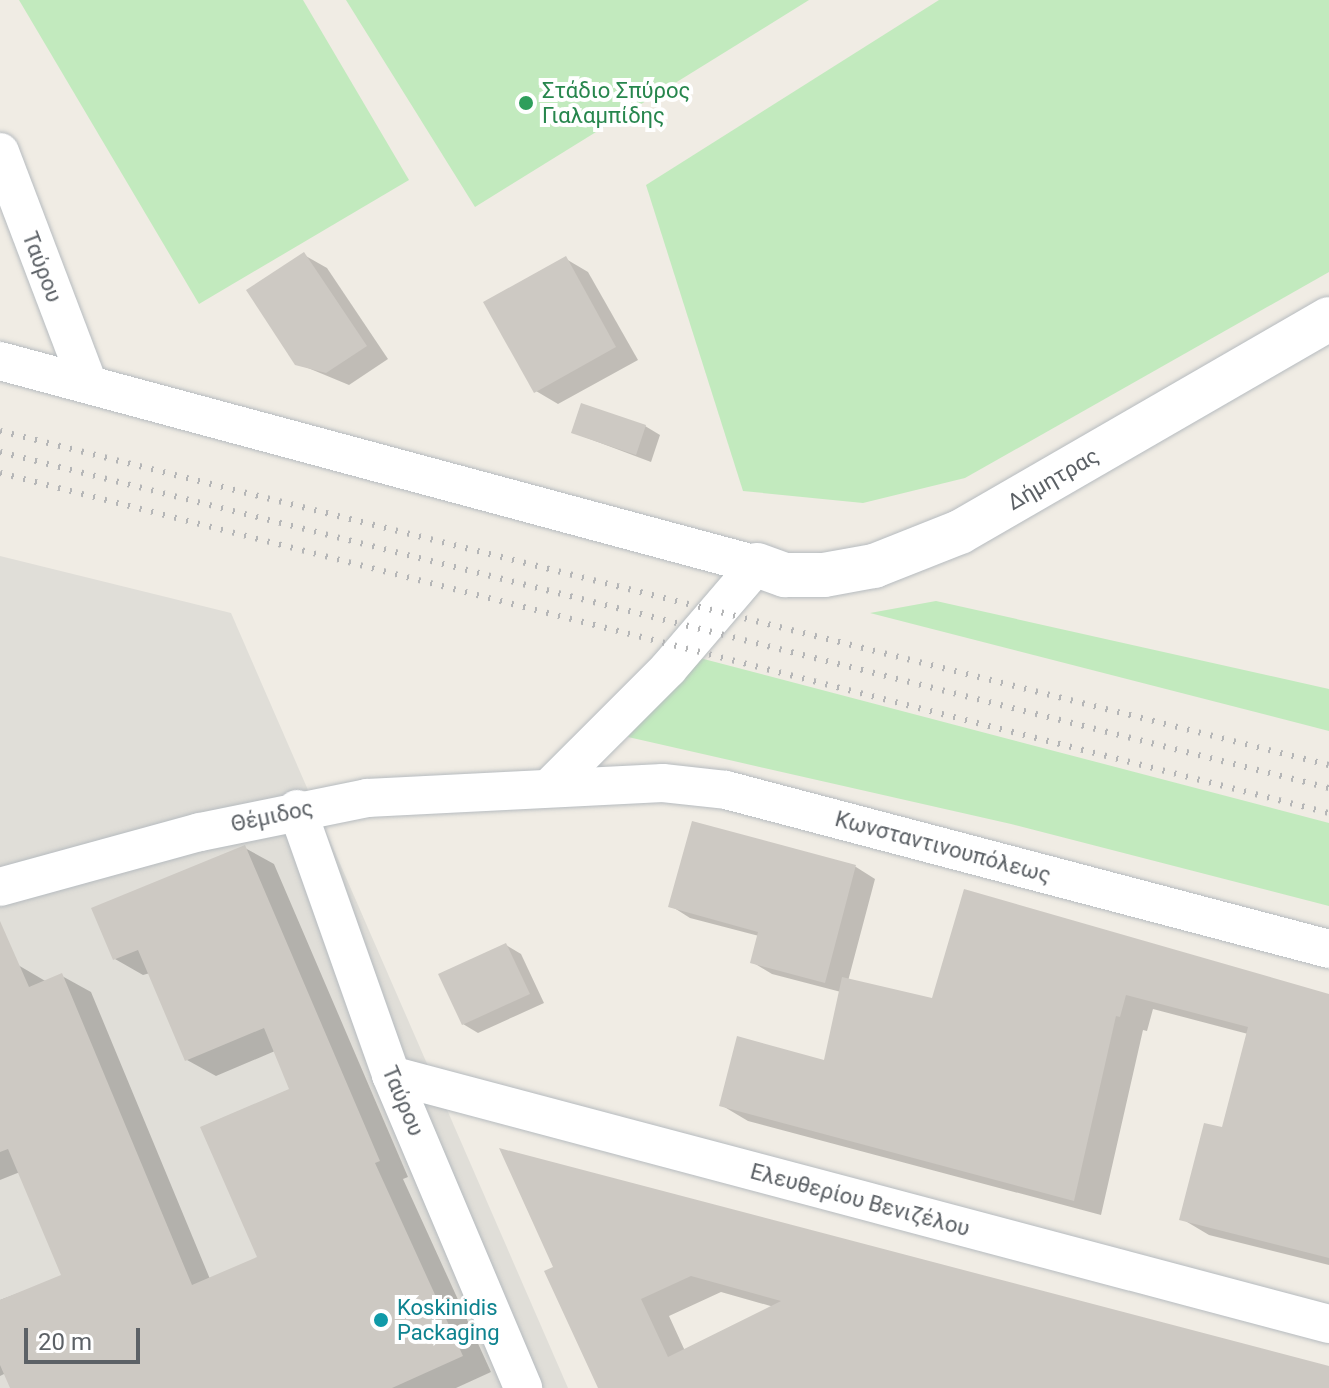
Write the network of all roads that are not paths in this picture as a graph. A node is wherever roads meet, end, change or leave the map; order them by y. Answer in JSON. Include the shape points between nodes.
{"nodes":[{"id":1,"x":0,"y":152,"type":"edge"},
{"id":2,"x":1329,"y":319,"type":"edge"},
{"id":3,"x":0,"y":361,"type":"edge"},
{"id":4,"x":87,"y":381,"type":"junction"},
{"id":5,"x":757,"y":565,"type":"junction"},
{"id":6,"x":551,"y":786,"type":"junction"},
{"id":7,"x":297,"y":809,"type":"junction"},
{"id":8,"x":0,"y":887,"type":"edge"},
{"id":9,"x":1329,"y":949,"type":"edge"},
{"id":10,"x":391,"y":1075,"type":"junction"},
{"id":11,"x":1329,"y":1324,"type":"edge"},
{"id":12,"x":523,"y":1388,"type":"edge"}],
"edges":[{"from":1,"to":4,"type":"street","name":"Ταύρου"},
{"from":2,"to":5,"type":"street","name":"Δήμητρας","via":[[960,532],[874,566],[824,575],[785,575]]},
{"from":3,"to":4,"type":"street"},
{"from":4,"to":5,"type":"street"},
{"from":5,"to":6,"type":"street","via":[[629,710]]},
{"from":6,"to":7,"type":"street","name":"Θέμιδος","via":[[367,798]]},
{"from":6,"to":9,"type":"street","name":"Κωνσταντινουπόλεως","via":[[663,783],[726,790]]},
{"from":7,"to":8,"type":"street","name":"Θέμιδος"},
{"from":7,"to":10,"type":"street","name":"Ταύρου"},
{"from":10,"to":11,"type":"street","name":"Ελευθερίου Βενιζέλου"},
{"from":10,"to":12,"type":"street","name":"Ταύρου"}]}
